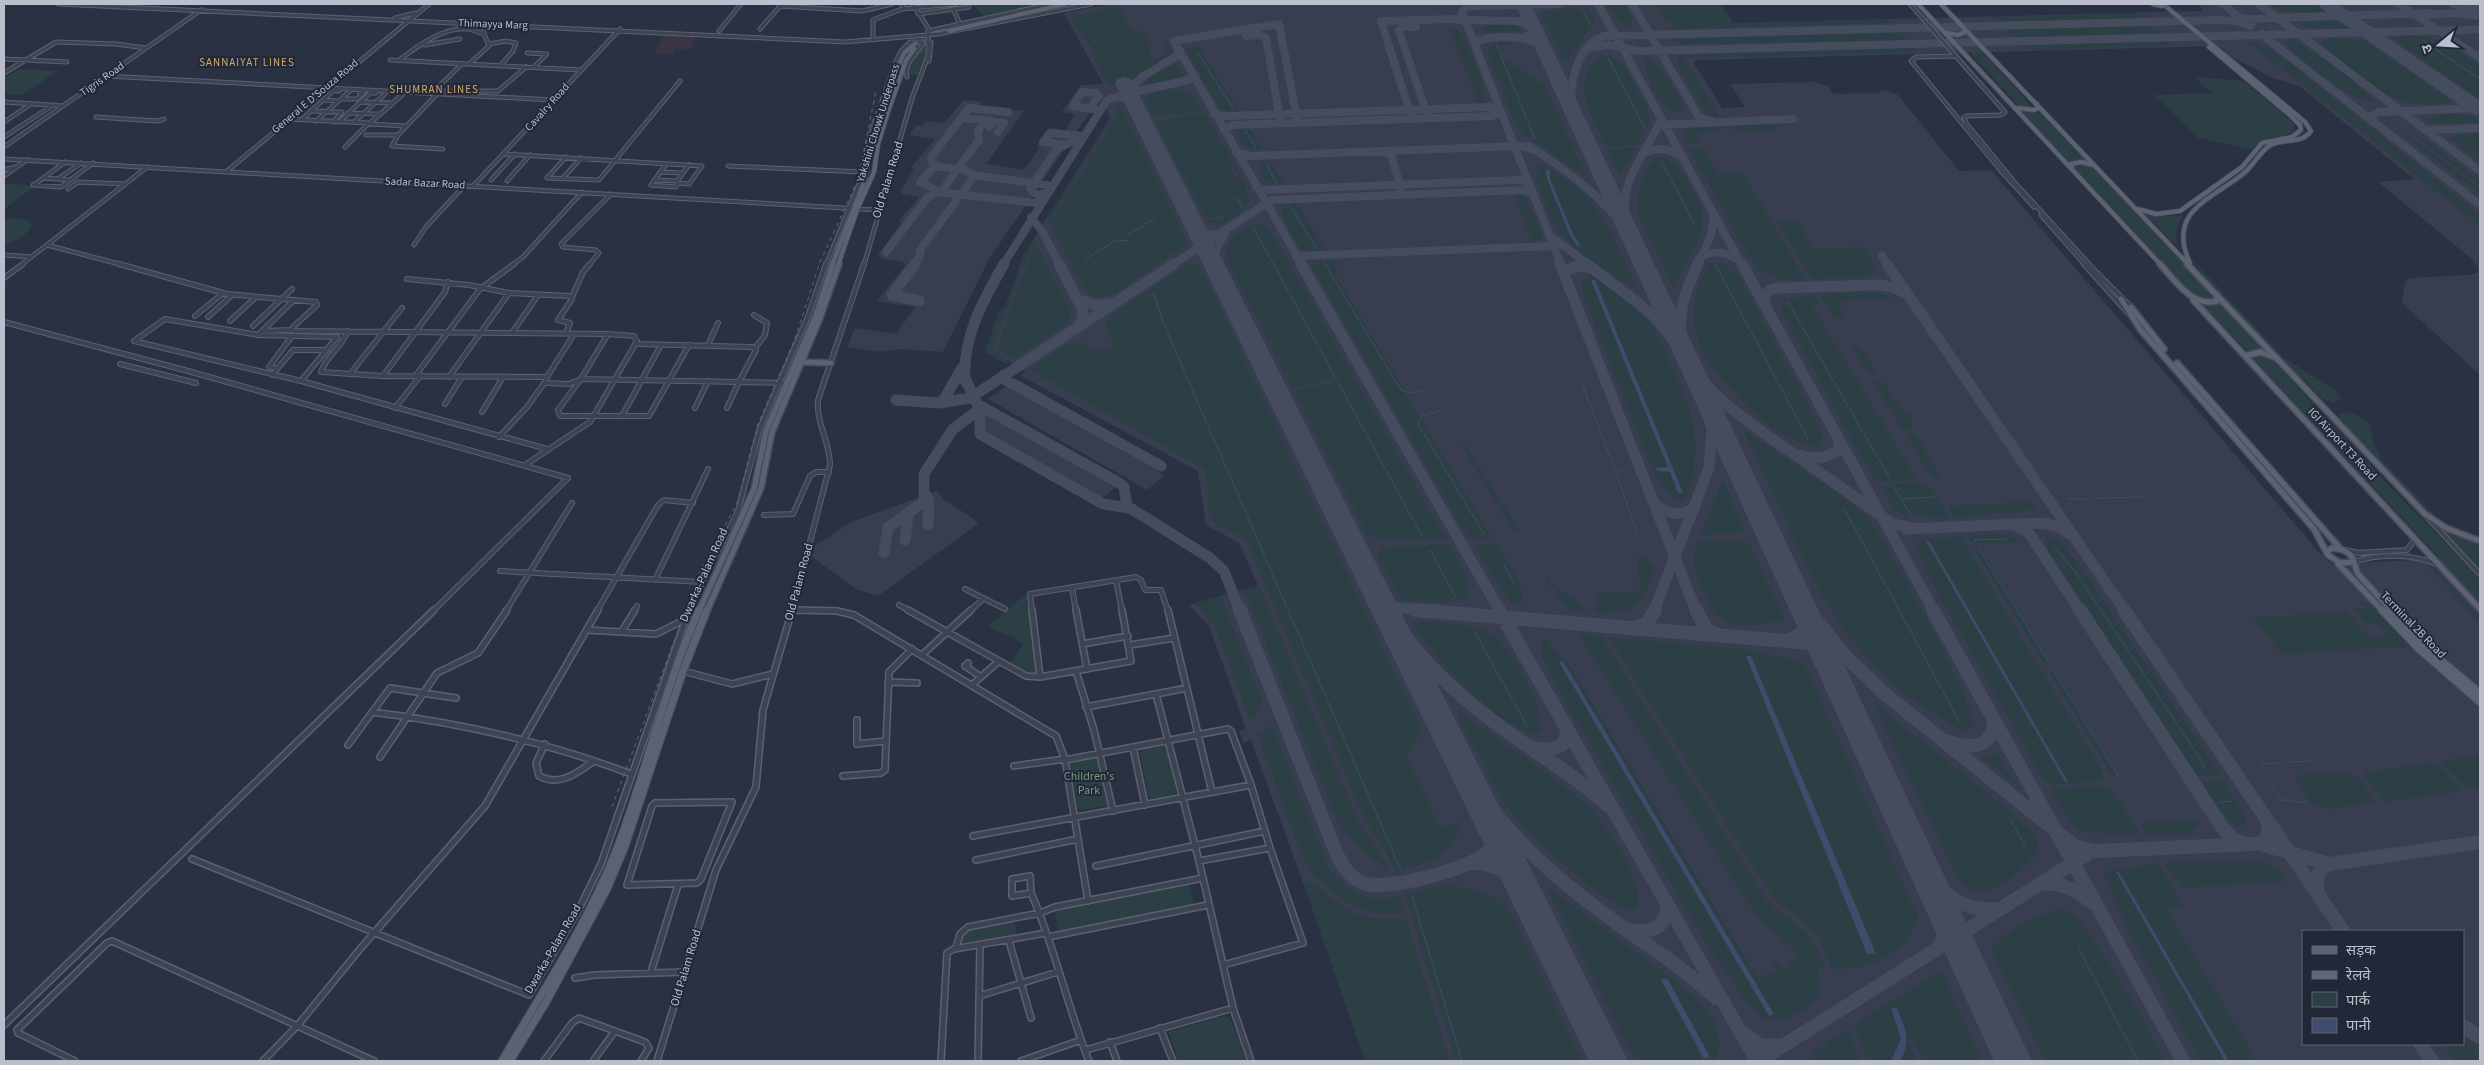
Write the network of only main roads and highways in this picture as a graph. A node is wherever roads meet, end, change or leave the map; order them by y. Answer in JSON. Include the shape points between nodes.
{"nodes":[{"id":1,"x":1058,"y":4,"type":"edge"},
{"id":2,"x":1065,"y":4,"type":"edge"},
{"id":3,"x":1918,"y":4,"type":"edge"},
{"id":4,"x":1941,"y":4,"type":"edge"},
{"id":5,"x":2152,"y":4,"type":"edge"},
{"id":6,"x":2157,"y":4,"type":"edge"},
{"id":7,"x":2163,"y":4,"type":"edge"},
{"id":8,"x":2167,"y":4,"type":"edge"},
{"id":9,"x":1943,"y":31,"type":"junction"},
{"id":10,"x":1967,"y":31,"type":"junction"},
{"id":11,"x":2037,"y":104,"type":"junction"},
{"id":12,"x":2013,"y":105,"type":"junction"},
{"id":13,"x":881,"y":109,"type":"joint"},
{"id":14,"x":2097,"y":168,"type":"junction"},
{"id":15,"x":2072,"y":169,"type":"junction"},
{"id":16,"x":2134,"y":206,"type":"junction"},
{"id":17,"x":852,"y":210,"type":"junction"},
{"id":18,"x":2198,"y":275,"type":"junction"},
{"id":19,"x":2216,"y":293,"type":"junction"},
{"id":20,"x":2188,"y":294,"type":"junction"},
{"id":21,"x":2121,"y":300,"type":"road end"},
{"id":22,"x":2132,"y":307,"type":"road end"},
{"id":23,"x":2279,"y":360,"type":"junction"},
{"id":24,"x":2250,"y":361,"type":"junction"},
{"id":25,"x":803,"y":362,"type":"junction"},
{"id":26,"x":831,"y":363,"type":"road end"},
{"id":27,"x":2480,"y":541,"type":"edge"},
{"id":28,"x":2344,"y":550,"type":"junction"},
{"id":29,"x":2327,"y":552,"type":"junction"},
{"id":30,"x":2334,"y":560,"type":"junction"},
{"id":31,"x":2354,"y":562,"type":"junction"},
{"id":32,"x":2480,"y":609,"type":"edge"},
{"id":33,"x":2480,"y":693,"type":"edge"},
{"id":34,"x":2480,"y":702,"type":"edge"},
{"id":35,"x":500,"y":1061,"type":"edge"},
{"id":36,"x":511,"y":1061,"type":"edge"}],
"edges":[{"from":1,"to":2,"type":"main road","via":[[948,30]]},
{"from":3,"to":9,"type":"main road"},
{"from":4,"to":10,"type":"main road"},
{"from":5,"to":8,"type":"main road","bridge":true},
{"from":6,"to":16,"type":"main road","via":[[2290,116],[2301,130],[2292,137],[2262,143],[2242,167],[2180,211],[2156,214],[2143,212]]},
{"from":7,"to":18,"type":"main road","via":[[2305,122],[2311,131],[2304,139],[2269,147],[2248,169],[2187,218],[2182,229],[2182,244]]},
{"from":9,"to":10,"type":"main road","via":[[1958,35]]},
{"from":9,"to":12,"type":"main road"},
{"from":10,"to":11,"type":"main road"},
{"from":11,"to":12,"type":"main road","via":[[2037,109],[2030,111]]},
{"from":11,"to":14,"type":"main road"},
{"from":12,"to":15,"type":"main road"},
{"from":13,"to":17,"type":"main road","name":"Dwarka-Palam Road","via":[[868,171]]},
{"from":13,"to":17,"type":"main road","name":"Yakshini Chowk Underpass","via":[[902,58],[918,43],[906,61],[878,144],[874,172]]},
{"from":14,"to":15,"type":"main road","via":[[2076,162],[2071,164]]},
{"from":14,"to":16,"type":"main road"},
{"from":15,"to":20,"type":"main road","name":"IGI Airport T3 Road"},
{"from":16,"to":18,"type":"main road"},
{"from":17,"to":25,"type":"main road","name":"Dwarka-Palam Road","via":[[820,318]]},
{"from":17,"to":35,"type":"main road","name":"Dwarka-Palam Road","via":[[815,318],[766,431],[754,489],[693,624],[672,679],[618,849],[601,888]]},
{"from":18,"to":19,"type":"main road"},
{"from":19,"to":20,"type":"main road","via":[[2218,299],[2210,303]]},
{"from":19,"to":23,"type":"main road"},
{"from":20,"to":24,"type":"main road","name":"IGI Airport T3 Road"},
{"from":21,"to":29,"type":"main road","name":"Terminal 2B Road","via":[[2128,313],[2311,525]]},
{"from":22,"to":28,"type":"main road","name":"Terminal 2B Road","via":[[2161,346],[2327,536]]},
{"from":23,"to":24,"type":"main road","via":[[2264,352],[2253,352],[2248,355]]},
{"from":23,"to":27,"type":"main road","via":[[2425,514],[2446,528]]},
{"from":24,"to":32,"type":"main road","name":"IGI Airport T3 Road"},
{"from":25,"to":26,"type":"main road"},
{"from":25,"to":36,"type":"main road","name":"Dwarka-Palam Road","via":[[772,432],[754,507],[682,671],[611,881]]},
{"from":28,"to":29,"type":"main road","via":[[2332,548]]},
{"from":28,"to":31,"type":"main road","name":"Terminal 2B Road"},
{"from":29,"to":30,"type":"main road","name":"Terminal 2B Road"},
{"from":30,"to":31,"type":"main road","via":[[2345,565]]},
{"from":30,"to":34,"type":"main road","name":"Terminal 2B Road","via":[[2436,665]]},
{"from":31,"to":33,"type":"main road","name":"Terminal 2B Road","via":[[2358,574],[2410,632]]}]}
